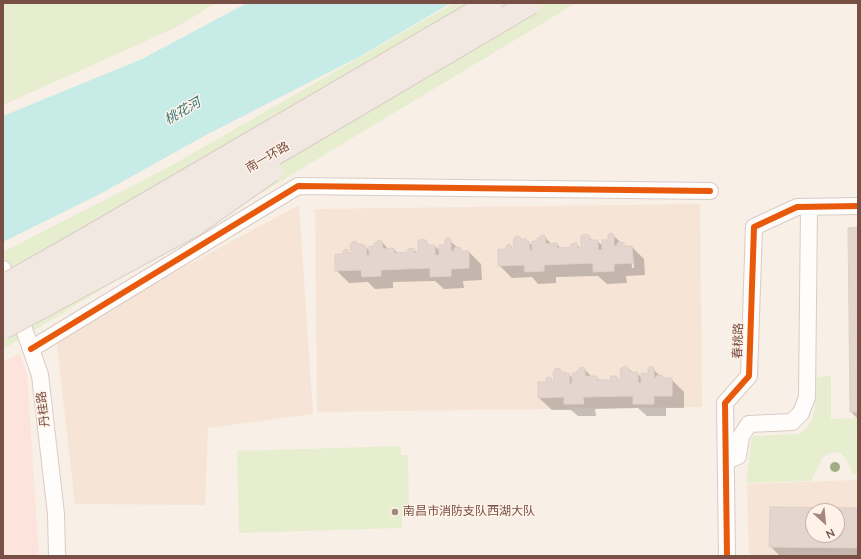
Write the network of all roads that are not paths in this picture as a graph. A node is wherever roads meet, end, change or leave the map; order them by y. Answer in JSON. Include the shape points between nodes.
{"nodes":[{"id":1,"x":490,"y":3,"type":"edge"},
{"id":2,"x":531,"y":3,"type":"edge"},
{"id":3,"x":394,"y":84,"type":"junction"},
{"id":4,"x":710,"y":191,"type":"dead end"},
{"id":5,"x":858,"y":206,"type":"edge"},
{"id":6,"x":809,"y":207,"type":"junction"},
{"id":7,"x":3,"y":269,"type":"edge"},
{"id":8,"x":3,"y":286,"type":"edge"},
{"id":9,"x":3,"y":309,"type":"edge"},
{"id":10,"x":3,"y":328,"type":"edge"},
{"id":11,"x":31,"y":349,"type":"junction"},
{"id":12,"x":726,"y":461,"type":"junction"},
{"id":13,"x":57,"y":556,"type":"edge"},
{"id":14,"x":727,"y":556,"type":"edge"}],
"edges":[{"from":1,"to":8,"type":"highway","name":"南一环路","bridge":true},
{"from":2,"to":3,"type":"highway","name":"南一环路","bridge":true},
{"from":3,"to":9,"type":"highway","name":"南一环路","bridge":true},
{"from":3,"to":10,"type":"highway","bridge":true,"via":[[194,225]]},
{"from":4,"to":11,"type":"street","via":[[298,186]]},
{"from":5,"to":6,"type":"street","name":"春桃路"},
{"from":6,"to":12,"type":"street","name":"春桃路","via":[[797,207],[754,227],[749,376],[725,403]]},
{"from":6,"to":12,"type":"street","via":[[807,397],[801,413],[792,422],[749,424],[741,436],[738,456]]},
{"from":7,"to":11,"type":"street","name":"丹桂路"},
{"from":11,"to":13,"type":"street","name":"丹桂路","via":[[40,375],[56,514]]},
{"from":12,"to":14,"type":"street","name":"春桃路"}]}
